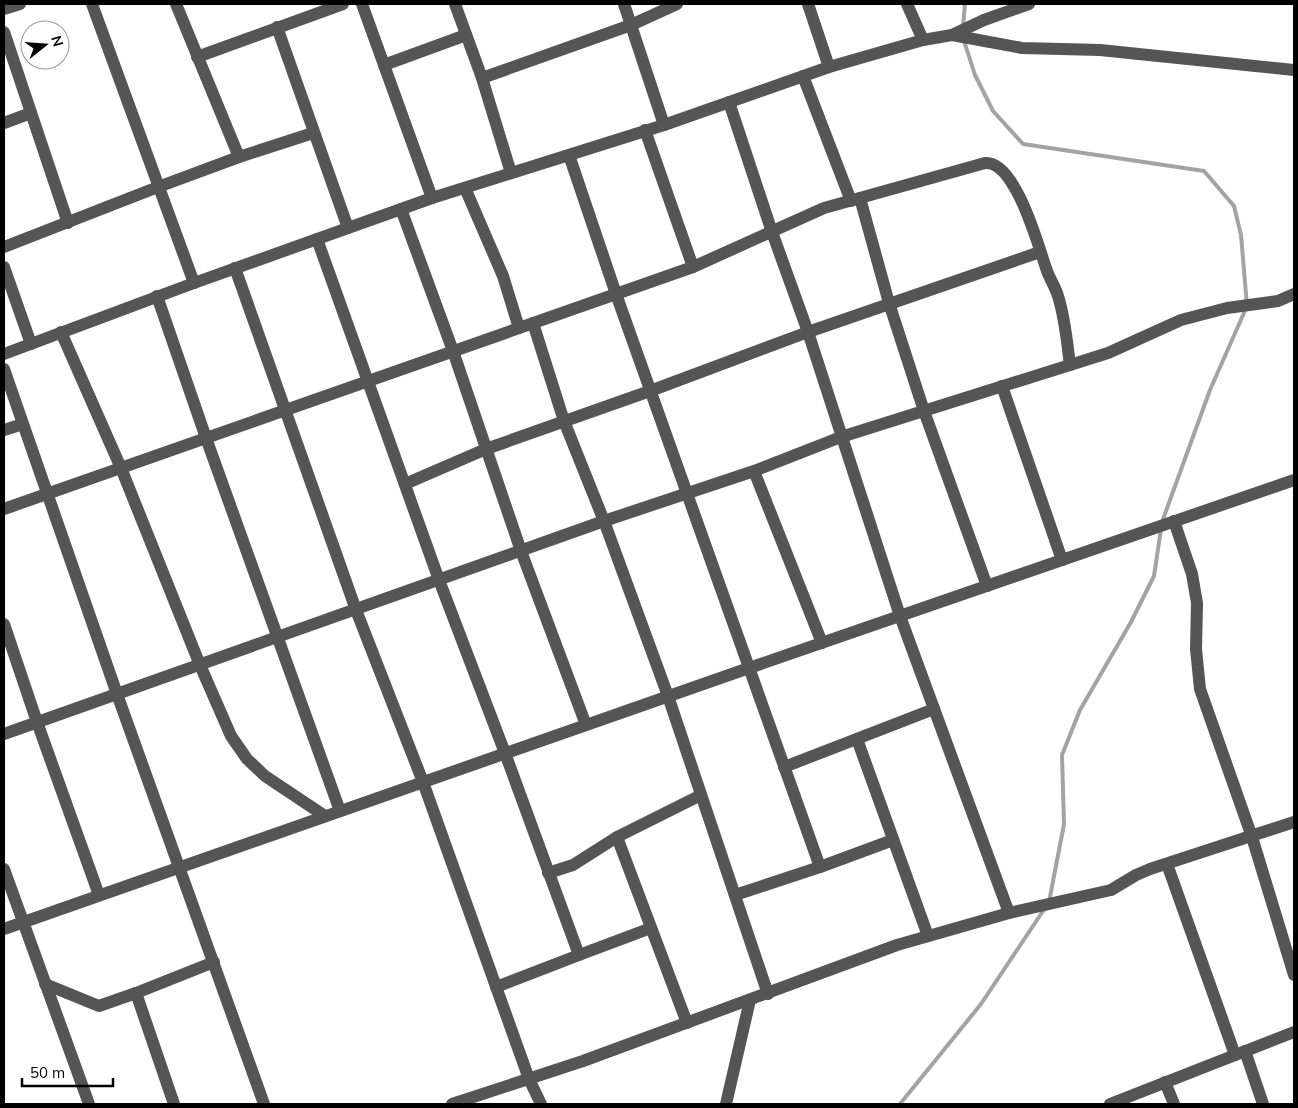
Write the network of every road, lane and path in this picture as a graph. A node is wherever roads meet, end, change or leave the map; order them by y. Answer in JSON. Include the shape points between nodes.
{"nodes":[{"id":1,"x":20,"y":4,"type":"edge"},
{"id":2,"x":92,"y":4,"type":"edge"},
{"id":3,"x":176,"y":4,"type":"edge"},
{"id":4,"x":344,"y":4,"type":"edge"},
{"id":5,"x":362,"y":4,"type":"edge"},
{"id":6,"x":455,"y":4,"type":"edge"},
{"id":7,"x":624,"y":4,"type":"edge"},
{"id":8,"x":677,"y":4,"type":"edge"},
{"id":9,"x":808,"y":4,"type":"edge"},
{"id":10,"x":907,"y":4,"type":"edge"},
{"id":11,"x":1029,"y":4,"type":"edge"},
{"id":12,"x":4,"y":10,"type":"edge"},
{"id":13,"x":631,"y":25,"type":"junction"},
{"id":14,"x":276,"y":27,"type":"junction"},
{"id":15,"x":4,"y":32,"type":"edge"},
{"id":16,"x":466,"y":35,"type":"junction"},
{"id":17,"x":952,"y":35,"type":"junction"},
{"id":18,"x":923,"y":40,"type":"junction"},
{"id":19,"x":197,"y":57,"type":"junction"},
{"id":20,"x":384,"y":65,"type":"junction"},
{"id":21,"x":829,"y":67,"type":"junction"},
{"id":22,"x":1294,"y":70,"type":"edge"},
{"id":23,"x":803,"y":76,"type":"junction"},
{"id":24,"x":482,"y":78,"type":"junction"},
{"id":25,"x":729,"y":102,"type":"junction"},
{"id":26,"x":31,"y":113,"type":"junction"},
{"id":27,"x":4,"y":123,"type":"edge"},
{"id":28,"x":664,"y":124,"type":"junction"},
{"id":29,"x":645,"y":130,"type":"junction"},
{"id":30,"x":313,"y":133,"type":"junction"},
{"id":31,"x":569,"y":155,"type":"junction"},
{"id":32,"x":238,"y":157,"type":"junction"},
{"id":33,"x":511,"y":173,"type":"junction"},
{"id":34,"x":158,"y":186,"type":"junction"},
{"id":35,"x":465,"y":188,"type":"junction"},
{"id":36,"x":432,"y":198,"type":"junction"},
{"id":37,"x":856,"y":200,"type":"junction"},
{"id":38,"x":401,"y":209,"type":"junction"},
{"id":39,"x":68,"y":223,"type":"junction"},
{"id":40,"x":348,"y":228,"type":"junction"},
{"id":41,"x":772,"y":232,"type":"junction"},
{"id":42,"x":317,"y":239,"type":"junction"},
{"id":43,"x":4,"y":247,"type":"edge"},
{"id":44,"x":1040,"y":252,"type":"junction"},
{"id":45,"x":4,"y":267,"type":"edge"},
{"id":46,"x":693,"y":267,"type":"junction"},
{"id":47,"x":235,"y":268,"type":"junction"},
{"id":48,"x":194,"y":283,"type":"junction"},
{"id":49,"x":616,"y":294,"type":"junction"},
{"id":50,"x":1294,"y":294,"type":"edge"},
{"id":51,"x":157,"y":296,"type":"junction"},
{"id":52,"x":889,"y":304,"type":"junction"},
{"id":53,"x":533,"y":323,"type":"junction"},
{"id":54,"x":519,"y":328,"type":"junction"},
{"id":55,"x":62,"y":332,"type":"junction"},
{"id":56,"x":808,"y":332,"type":"junction"},
{"id":57,"x":31,"y":344,"type":"junction"},
{"id":58,"x":453,"y":351,"type":"junction"},
{"id":59,"x":4,"y":354,"type":"edge"},
{"id":60,"x":1070,"y":365,"type":"junction"},
{"id":61,"x":4,"y":369,"type":"edge"},
{"id":62,"x":368,"y":381,"type":"junction"},
{"id":63,"x":1002,"y":386,"type":"junction"},
{"id":64,"x":650,"y":391,"type":"junction"},
{"id":65,"x":285,"y":410,"type":"junction"},
{"id":66,"x":924,"y":411,"type":"junction"},
{"id":67,"x":564,"y":421,"type":"junction"},
{"id":68,"x":23,"y":424,"type":"junction"},
{"id":69,"x":4,"y":430,"type":"edge"},
{"id":70,"x":841,"y":437,"type":"junction"},
{"id":71,"x":206,"y":438,"type":"junction"},
{"id":72,"x":486,"y":449,"type":"junction"},
{"id":73,"x":121,"y":468,"type":"junction"},
{"id":74,"x":754,"y":470,"type":"junction"},
{"id":75,"x":1294,"y":480,"type":"edge"},
{"id":76,"x":405,"y":484,"type":"junction"},
{"id":77,"x":48,"y":493,"type":"junction"},
{"id":78,"x":686,"y":493,"type":"junction"},
{"id":79,"x":4,"y":509,"type":"edge"},
{"id":80,"x":604,"y":521,"type":"junction"},
{"id":81,"x":1174,"y":521,"type":"junction"},
{"id":82,"x":521,"y":551,"type":"junction"},
{"id":83,"x":1062,"y":560,"type":"junction"},
{"id":84,"x":439,"y":580,"type":"junction"},
{"id":85,"x":988,"y":586,"type":"junction"},
{"id":86,"x":356,"y":610,"type":"junction"},
{"id":87,"x":900,"y":616,"type":"junction"},
{"id":88,"x":4,"y":624,"type":"edge"},
{"id":89,"x":277,"y":638,"type":"junction"},
{"id":90,"x":822,"y":643,"type":"junction"},
{"id":91,"x":200,"y":665,"type":"junction"},
{"id":92,"x":749,"y":668,"type":"junction"},
{"id":93,"x":117,"y":694,"type":"junction"},
{"id":94,"x":668,"y":696,"type":"junction"},
{"id":95,"x":934,"y":709,"type":"junction"},
{"id":96,"x":37,"y":722,"type":"junction"},
{"id":97,"x":586,"y":725,"type":"junction"},
{"id":98,"x":4,"y":734,"type":"edge"},
{"id":99,"x":857,"y":739,"type":"junction"},
{"id":100,"x":506,"y":753,"type":"junction"},
{"id":101,"x":784,"y":767,"type":"junction"},
{"id":102,"x":423,"y":782,"type":"junction"},
{"id":103,"x":701,"y":795,"type":"junction"},
{"id":104,"x":340,"y":811,"type":"junction"},
{"id":105,"x":325,"y":816,"type":"junction"},
{"id":106,"x":1294,"y":822,"type":"edge"},
{"id":107,"x":617,"y":837,"type":"junction"},
{"id":108,"x":1252,"y":837,"type":"junction"},
{"id":109,"x":893,"y":840,"type":"junction"},
{"id":110,"x":1167,"y":864,"type":"junction"},
{"id":111,"x":180,"y":867,"type":"junction"},
{"id":112,"x":820,"y":867,"type":"junction"},
{"id":113,"x":4,"y":870,"type":"edge"},
{"id":114,"x":548,"y":873,"type":"junction"},
{"id":115,"x":99,"y":895,"type":"junction"},
{"id":116,"x":735,"y":896,"type":"junction"},
{"id":117,"x":1009,"y":914,"type":"junction"},
{"id":118,"x":22,"y":922,"type":"junction"},
{"id":119,"x":651,"y":928,"type":"junction"},
{"id":120,"x":4,"y":929,"type":"edge"},
{"id":121,"x":928,"y":936,"type":"junction"},
{"id":122,"x":579,"y":955,"type":"junction"},
{"id":123,"x":214,"y":962,"type":"junction"},
{"id":124,"x":1294,"y":975,"type":"edge"},
{"id":125,"x":45,"y":984,"type":"junction"},
{"id":126,"x":496,"y":987,"type":"junction"},
{"id":127,"x":136,"y":993,"type":"junction"},
{"id":128,"x":768,"y":994,"type":"junction"},
{"id":129,"x":750,"y":1000,"type":"junction"},
{"id":130,"x":687,"y":1023,"type":"junction"},
{"id":131,"x":1294,"y":1032,"type":"edge"},
{"id":132,"x":1240,"y":1053,"type":"junction"},
{"id":133,"x":529,"y":1079,"type":"junction"},
{"id":134,"x":1166,"y":1082,"type":"junction"},
{"id":135,"x":89,"y":1104,"type":"edge"},
{"id":136,"x":173,"y":1104,"type":"edge"},
{"id":137,"x":264,"y":1104,"type":"edge"},
{"id":138,"x":452,"y":1104,"type":"edge"},
{"id":139,"x":541,"y":1104,"type":"edge"},
{"id":140,"x":726,"y":1104,"type":"edge"},
{"id":141,"x":1110,"y":1104,"type":"edge"},
{"id":142,"x":1174,"y":1104,"type":"edge"},
{"id":143,"x":1262,"y":1104,"type":"edge"}],
"edges":[{"from":1,"to":12,"type":"street"},
{"from":2,"to":34,"type":"street"},
{"from":3,"to":19,"type":"street"},
{"from":4,"to":14,"type":"street"},
{"from":5,"to":20,"type":"street"},
{"from":6,"to":16,"type":"street"},
{"from":7,"to":13,"type":"street"},
{"from":8,"to":13,"type":"street"},
{"from":9,"to":21,"type":"street"},
{"from":10,"to":18,"type":"street"},
{"from":11,"to":17,"type":"street","via":[[989,17]]},
{"from":13,"to":24,"type":"street"},
{"from":13,"to":28,"type":"street"},
{"from":14,"to":19,"type":"street"},
{"from":14,"to":30,"type":"street"},
{"from":15,"to":26,"type":"street"},
{"from":16,"to":20,"type":"street"},
{"from":16,"to":24,"type":"street"},
{"from":17,"to":18,"type":"street"},
{"from":17,"to":22,"type":"street","via":[[1022,48],[1100,50]]},
{"from":18,"to":21,"type":"street"},
{"from":19,"to":32,"type":"street"},
{"from":20,"to":36,"type":"street"},
{"from":21,"to":23,"type":"street"},
{"from":23,"to":25,"type":"street"},
{"from":23,"to":37,"type":"street"},
{"from":24,"to":33,"type":"street"},
{"from":25,"to":28,"type":"street"},
{"from":25,"to":41,"type":"street"},
{"from":26,"to":27,"type":"street"},
{"from":26,"to":39,"type":"street"},
{"from":28,"to":29,"type":"street"},
{"from":29,"to":31,"type":"street"},
{"from":29,"to":46,"type":"street"},
{"from":30,"to":32,"type":"street"},
{"from":30,"to":40,"type":"street"},
{"from":31,"to":33,"type":"street"},
{"from":31,"to":49,"type":"street"},
{"from":32,"to":34,"type":"street"},
{"from":33,"to":35,"type":"street"},
{"from":34,"to":39,"type":"street"},
{"from":34,"to":48,"type":"street"},
{"from":35,"to":36,"type":"street"},
{"from":35,"to":54,"type":"street","via":[[503,276]]},
{"from":36,"to":38,"type":"street"},
{"from":37,"to":41,"type":"street","via":[[824,208]]},
{"from":37,"to":44,"type":"street","via":[[991,162],[1001,168],[1016,190]]},
{"from":37,"to":52,"type":"street"},
{"from":38,"to":40,"type":"street"},
{"from":38,"to":58,"type":"street"},
{"from":39,"to":43,"type":"street"},
{"from":40,"to":42,"type":"street"},
{"from":41,"to":46,"type":"street"},
{"from":41,"to":56,"type":"street"},
{"from":42,"to":47,"type":"street"},
{"from":42,"to":62,"type":"street"},
{"from":44,"to":52,"type":"street"},
{"from":44,"to":60,"type":"street","via":[[1058,296]]},
{"from":45,"to":57,"type":"street"},
{"from":46,"to":49,"type":"street"},
{"from":47,"to":48,"type":"street"},
{"from":47,"to":65,"type":"street"},
{"from":48,"to":51,"type":"street"},
{"from":49,"to":53,"type":"street"},
{"from":49,"to":64,"type":"street"},
{"from":50,"to":60,"type":"street","via":[[1278,301],[1227,308],[1180,320],[1108,353]]},
{"from":51,"to":55,"type":"street"},
{"from":51,"to":71,"type":"street"},
{"from":52,"to":56,"type":"street"},
{"from":52,"to":66,"type":"street"},
{"from":53,"to":54,"type":"street"},
{"from":53,"to":67,"type":"street"},
{"from":54,"to":58,"type":"street"},
{"from":55,"to":57,"type":"street"},
{"from":55,"to":73,"type":"street"},
{"from":56,"to":64,"type":"street"},
{"from":56,"to":70,"type":"street"},
{"from":57,"to":59,"type":"street"},
{"from":58,"to":62,"type":"street"},
{"from":58,"to":72,"type":"street"},
{"from":60,"to":63,"type":"street"},
{"from":61,"to":68,"type":"street"},
{"from":62,"to":65,"type":"street"},
{"from":62,"to":76,"type":"street"},
{"from":63,"to":66,"type":"street"},
{"from":63,"to":83,"type":"street"},
{"from":64,"to":67,"type":"street"},
{"from":64,"to":78,"type":"street"},
{"from":65,"to":71,"type":"street"},
{"from":65,"to":86,"type":"street"},
{"from":66,"to":70,"type":"street"},
{"from":66,"to":85,"type":"street"},
{"from":67,"to":72,"type":"street"},
{"from":67,"to":80,"type":"street"},
{"from":68,"to":69,"type":"street"},
{"from":68,"to":77,"type":"street"},
{"from":70,"to":74,"type":"street"},
{"from":70,"to":87,"type":"street"},
{"from":71,"to":73,"type":"street"},
{"from":71,"to":89,"type":"street"},
{"from":72,"to":76,"type":"street"},
{"from":72,"to":82,"type":"street"},
{"from":73,"to":77,"type":"street"},
{"from":73,"to":91,"type":"street"},
{"from":74,"to":78,"type":"street"},
{"from":74,"to":90,"type":"street"},
{"from":75,"to":81,"type":"street"},
{"from":76,"to":84,"type":"street"},
{"from":77,"to":79,"type":"street"},
{"from":77,"to":93,"type":"street"},
{"from":78,"to":80,"type":"street"},
{"from":78,"to":92,"type":"street"},
{"from":80,"to":82,"type":"street"},
{"from":80,"to":94,"type":"street"},
{"from":81,"to":83,"type":"street"},
{"from":81,"to":108,"type":"street","via":[[1192,574],[1197,603],[1196,648],[1200,689]]},
{"from":82,"to":84,"type":"street"},
{"from":82,"to":97,"type":"street"},
{"from":83,"to":85,"type":"street"},
{"from":84,"to":86,"type":"street"},
{"from":84,"to":100,"type":"street"},
{"from":85,"to":87,"type":"street"},
{"from":86,"to":89,"type":"street"},
{"from":86,"to":102,"type":"street"},
{"from":87,"to":90,"type":"street"},
{"from":87,"to":95,"type":"street"},
{"from":88,"to":96,"type":"street"},
{"from":89,"to":91,"type":"street"},
{"from":89,"to":104,"type":"street"},
{"from":90,"to":92,"type":"street"},
{"from":91,"to":93,"type":"street"},
{"from":91,"to":105,"type":"street","via":[[237,747],[266,776]]},
{"from":92,"to":94,"type":"street"},
{"from":92,"to":101,"type":"street"},
{"from":93,"to":96,"type":"street"},
{"from":93,"to":111,"type":"street"},
{"from":94,"to":97,"type":"street"},
{"from":94,"to":103,"type":"street"},
{"from":95,"to":99,"type":"street"},
{"from":95,"to":117,"type":"street"},
{"from":96,"to":98,"type":"street"},
{"from":96,"to":115,"type":"street"},
{"from":97,"to":100,"type":"street"},
{"from":99,"to":101,"type":"street"},
{"from":99,"to":109,"type":"street"},
{"from":100,"to":102,"type":"street"},
{"from":100,"to":114,"type":"street"},
{"from":101,"to":112,"type":"street"},
{"from":102,"to":104,"type":"street"},
{"from":102,"to":126,"type":"street"},
{"from":103,"to":107,"type":"street"},
{"from":103,"to":116,"type":"street"},
{"from":104,"to":105,"type":"street"},
{"from":105,"to":111,"type":"street"},
{"from":106,"to":108,"type":"street"},
{"from":107,"to":114,"type":"street","via":[[573,865]]},
{"from":107,"to":119,"type":"street"},
{"from":108,"to":110,"type":"street"},
{"from":108,"to":124,"type":"street"},
{"from":109,"to":112,"type":"street"},
{"from":109,"to":121,"type":"street"},
{"from":110,"to":117,"type":"street","via":[[1136,875],[1111,890]]},
{"from":110,"to":132,"type":"street"},
{"from":111,"to":115,"type":"street"},
{"from":111,"to":123,"type":"street"},
{"from":112,"to":116,"type":"street"},
{"from":113,"to":118,"type":"street"},
{"from":114,"to":122,"type":"street"},
{"from":115,"to":118,"type":"street"},
{"from":116,"to":128,"type":"street"},
{"from":117,"to":121,"type":"street"},
{"from":118,"to":120,"type":"street"},
{"from":118,"to":125,"type":"street"},
{"from":119,"to":122,"type":"street"},
{"from":119,"to":130,"type":"street"},
{"from":121,"to":128,"type":"street"},
{"from":122,"to":126,"type":"street"},
{"from":123,"to":127,"type":"street"},
{"from":123,"to":137,"type":"street"},
{"from":125,"to":127,"type":"street","via":[[96,1006]]},
{"from":125,"to":135,"type":"street"},
{"from":126,"to":133,"type":"street"},
{"from":127,"to":136,"type":"street"},
{"from":128,"to":129,"type":"street"},
{"from":129,"to":130,"type":"street"},
{"from":129,"to":140,"type":"street"},
{"from":130,"to":133,"type":"street"},
{"from":131,"to":132,"type":"street"},
{"from":132,"to":134,"type":"street"},
{"from":132,"to":143,"type":"street"},
{"from":133,"to":138,"type":"street"},
{"from":133,"to":139,"type":"street"},
{"from":134,"to":141,"type":"street"},
{"from":134,"to":142,"type":"street"}]}
